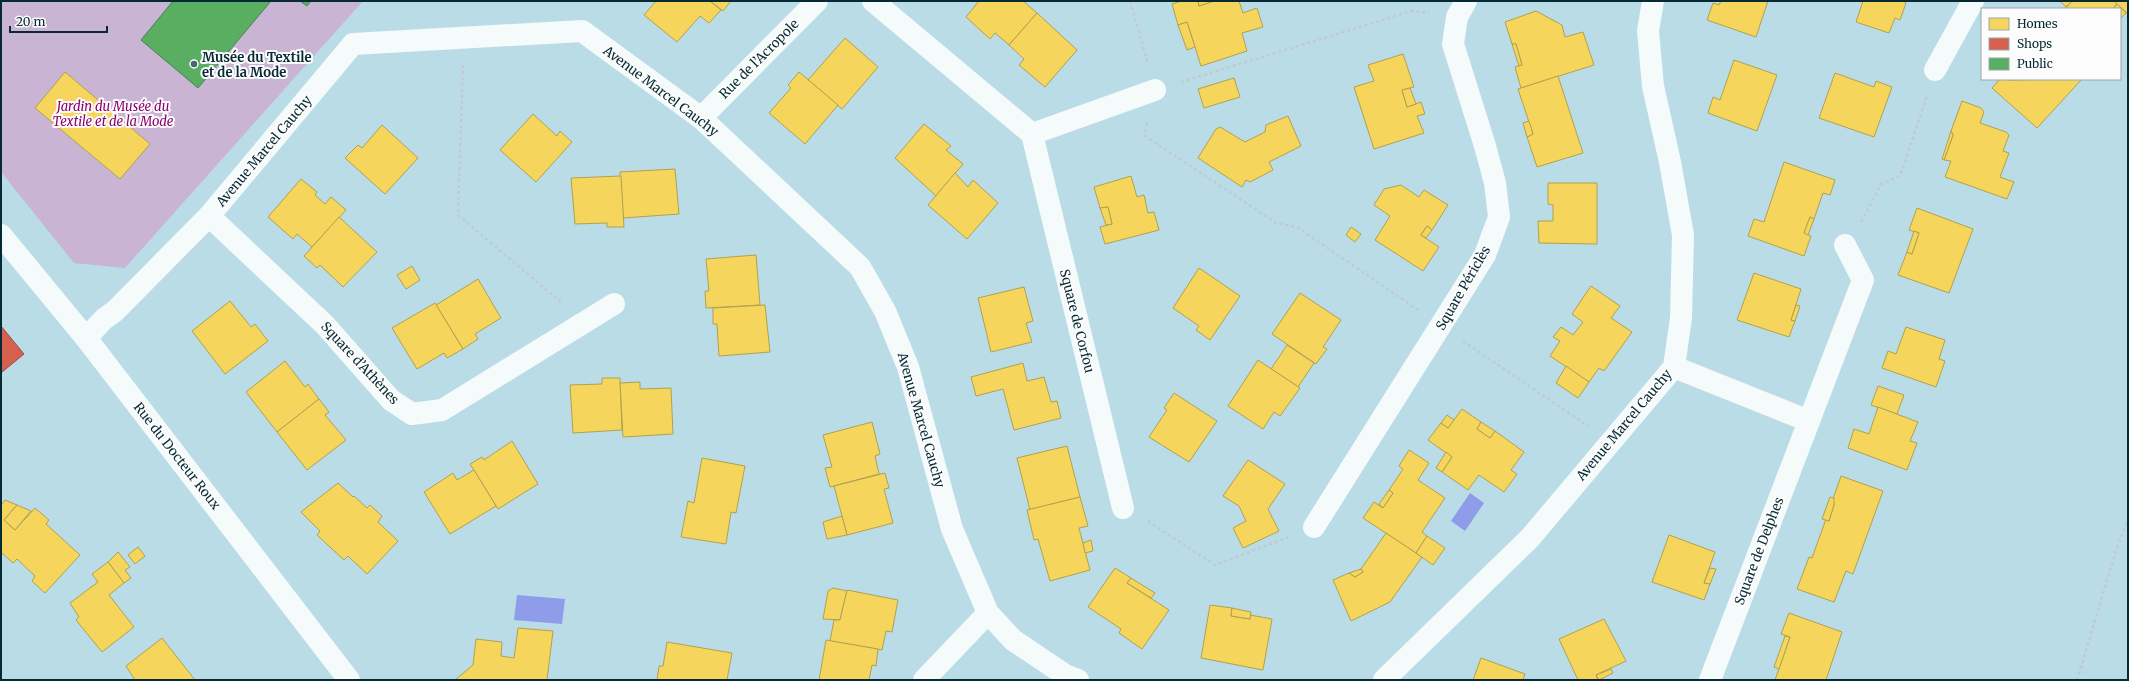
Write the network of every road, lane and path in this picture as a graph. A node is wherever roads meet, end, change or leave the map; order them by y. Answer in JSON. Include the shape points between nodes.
{"nodes":[{"id":1,"x":817,"y":1,"type":"edge"},
{"id":2,"x":873,"y":1,"type":"edge"},
{"id":3,"x":1130,"y":1,"type":"edge"},
{"id":4,"x":1651,"y":1,"type":"edge"},
{"id":5,"x":1973,"y":1,"type":"edge"},
{"id":6,"x":1461,"y":9,"type":"edge"},
{"id":7,"x":466,"y":37,"type":"junction"},
{"id":8,"x":1935,"y":70,"type":"joint"},
{"id":9,"x":1155,"y":90,"type":"junction"},
{"id":10,"x":701,"y":118,"type":"junction"},
{"id":11,"x":1032,"y":134,"type":"junction"},
{"id":12,"x":209,"y":216,"type":"junction"},
{"id":13,"x":1,"y":235,"type":"edge"},
{"id":14,"x":1845,"y":245,"type":"joint"},
{"id":15,"x":614,"y":304,"type":"dead end"},
{"id":16,"x":584,"y":322,"type":"junction"},
{"id":17,"x":1441,"y":326,"type":"junction"},
{"id":18,"x":86,"y":338,"type":"junction"},
{"id":19,"x":1674,"y":366,"type":"junction"},
{"id":20,"x":1809,"y":421,"type":"junction"},
{"id":21,"x":1610,"y":441,"type":"junction"},
{"id":22,"x":1122,"y":508,"type":"joint"},
{"id":23,"x":2128,"y":519,"type":"edge"},
{"id":24,"x":1314,"y":527,"type":"joint"},
{"id":25,"x":988,"y":613,"type":"junction"},
{"id":26,"x":349,"y":680,"type":"edge"},
{"id":27,"x":924,"y":680,"type":"edge"},
{"id":28,"x":1078,"y":680,"type":"edge"},
{"id":29,"x":1384,"y":680,"type":"edge"},
{"id":30,"x":1710,"y":680,"type":"edge"},
{"id":31,"x":2077,"y":680,"type":"edge"}],
"edges":[{"from":1,"to":10,"type":"street","name":"Rue de l’Acropole"},
{"from":2,"to":11,"type":"street"},
{"from":3,"to":9,"type":"path"},
{"from":4,"to":19,"type":"street","name":"Avenue Marcel Cauchy","via":[[1648,30],[1653,86],[1683,236],[1681,318]]},
{"from":5,"to":8,"type":"street"},
{"from":6,"to":9,"type":"path","via":[[1412,11]]},
{"from":6,"to":17,"type":"street","name":"Square Périclès","via":[[1453,44],[1495,183],[1499,217],[1485,254]]},
{"from":7,"to":10,"type":"street","name":"Avenue Marcel Cauchy","via":[[582,31]]},
{"from":7,"to":12,"type":"street","name":"Avenue Marcel Cauchy","via":[[353,44]]},
{"from":7,"to":16,"type":"path","via":[[462,80],[458,215]]},
{"from":8,"to":14,"type":"path","via":[[1900,176],[1881,184],[1859,226]]},
{"from":9,"to":11,"type":"street"},
{"from":9,"to":17,"type":"path","via":[[1144,136],[1276,223],[1297,227]]},
{"from":10,"to":25,"type":"street","name":"Avenue Marcel Cauchy","via":[[860,267],[885,311],[908,367],[952,529]]},
{"from":11,"to":22,"type":"street","name":"Square de Corfou"},
{"from":12,"to":16,"type":"street","name":"Square d’Athènes","via":[[325,325],[392,400],[412,414],[442,410]]},
{"from":12,"to":18,"type":"street","name":"Avenue Marcel Cauchy"},
{"from":13,"to":18,"type":"street","name":"Rue du Docteur Roux"},
{"from":14,"to":20,"type":"street","name":"Square de Delphes","via":[[1863,280]]},
{"from":15,"to":16,"type":"street","name":"Square d’Athènes"},
{"from":17,"to":21,"type":"path"},
{"from":17,"to":24,"type":"street","name":"Square Périclès"},
{"from":18,"to":26,"type":"street","name":"Rue du Docteur Roux"},
{"from":19,"to":20,"type":"street"},
{"from":19,"to":21,"type":"street","name":"Avenue Marcel Cauchy"},
{"from":20,"to":30,"type":"street","name":"Square de Delphes"},
{"from":21,"to":29,"type":"street","name":"Avenue Marcel Cauchy","via":[[1530,538]]},
{"from":22,"to":24,"type":"path","via":[[1153,523],[1215,565]]},
{"from":23,"to":31,"type":"path"},
{"from":25,"to":27,"type":"street"},
{"from":25,"to":28,"type":"street","name":"Avenue Marcel Cauchy","via":[[1013,640],[1065,675]]}]}
